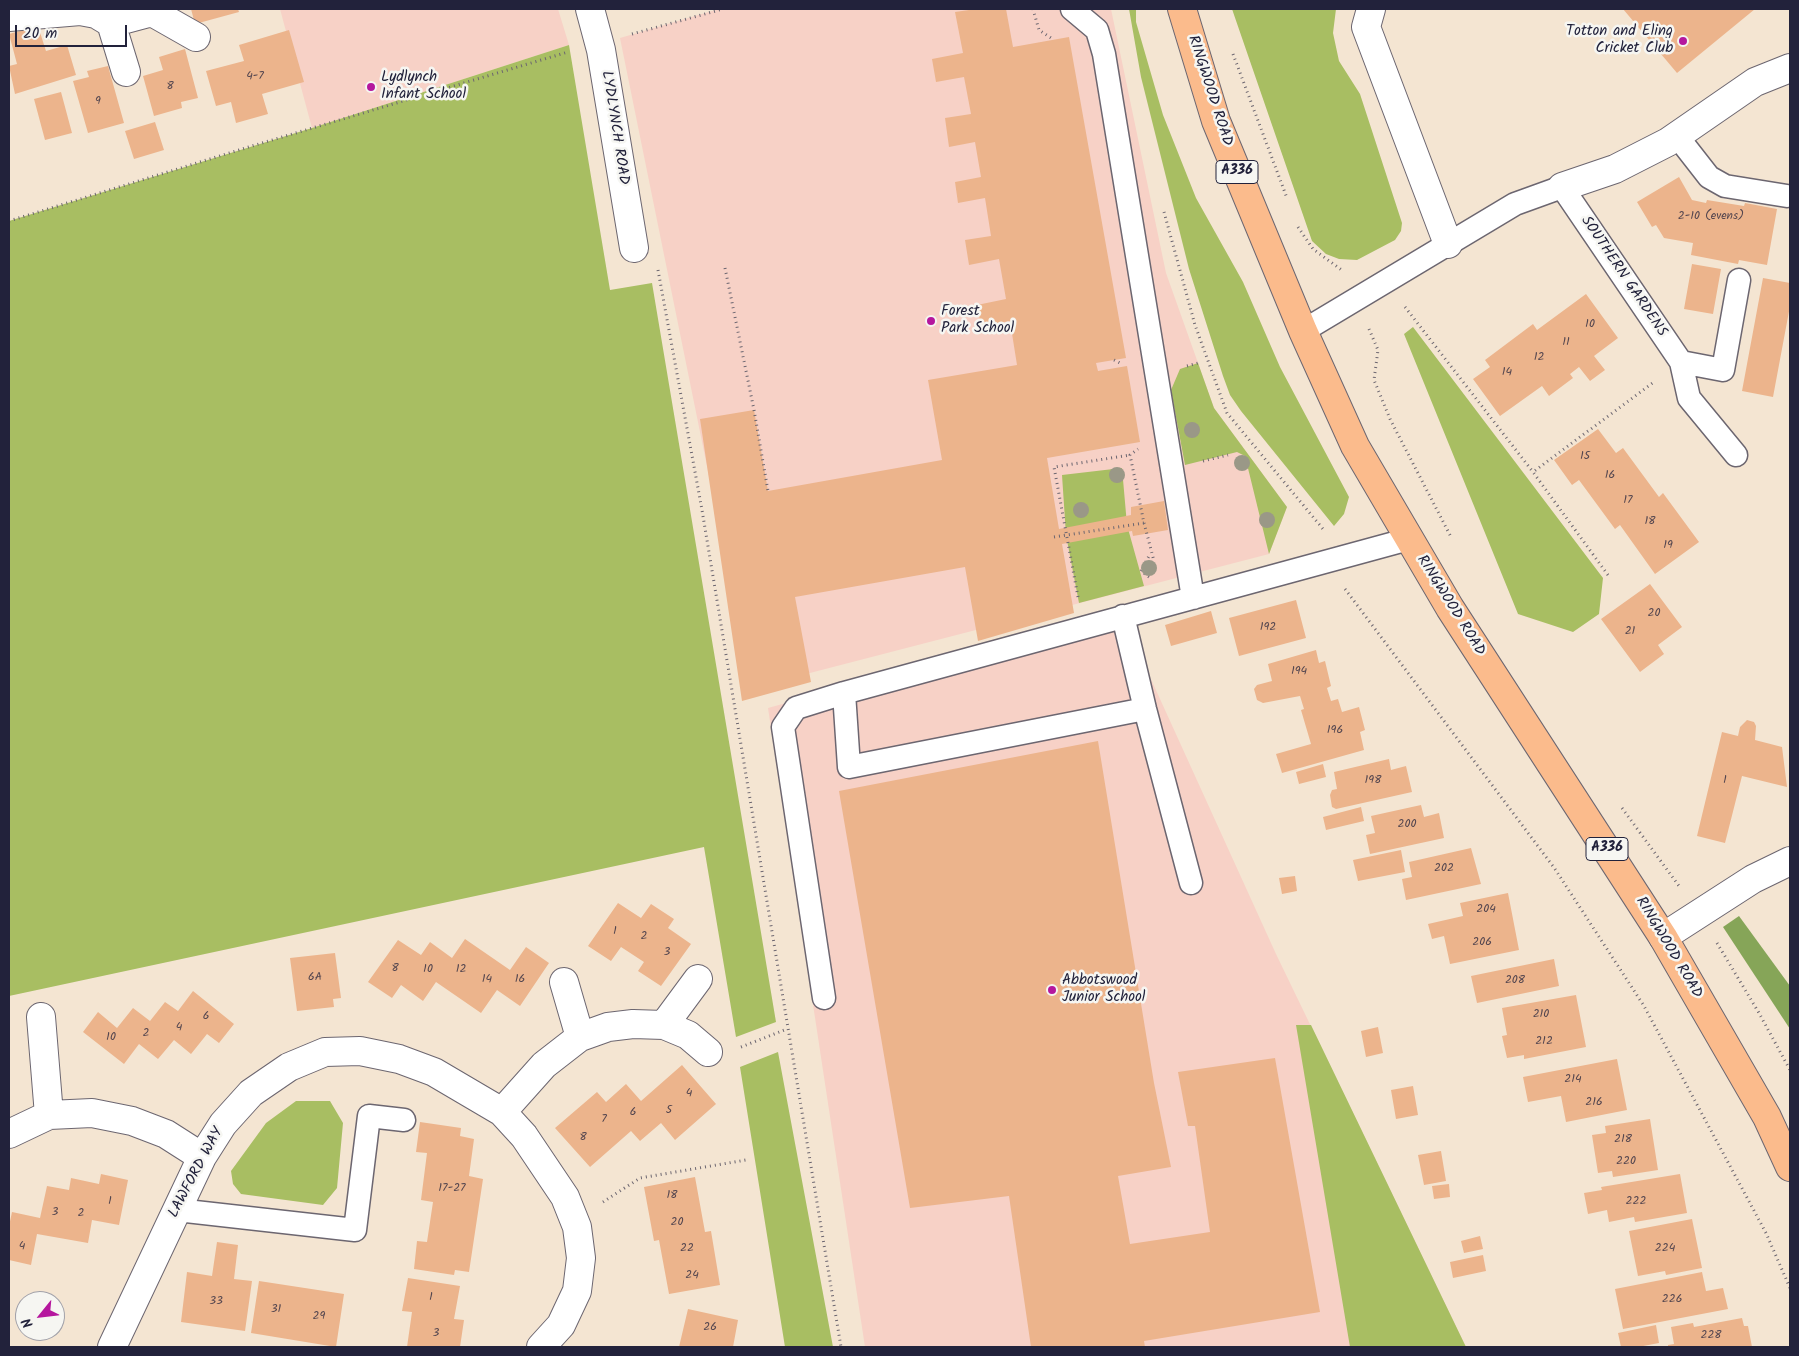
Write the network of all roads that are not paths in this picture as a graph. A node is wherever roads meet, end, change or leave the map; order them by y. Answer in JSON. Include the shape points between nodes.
{"nodes":[{"id":1,"x":590,"y":9,"type":"edge"},
{"id":2,"x":1072,"y":9,"type":"edge"},
{"id":3,"x":1182,"y":9,"type":"edge"},
{"id":4,"x":1371,"y":9,"type":"edge"},
{"id":5,"x":9,"y":17,"type":"edge"},
{"id":6,"x":111,"y":24,"type":"junction"},
{"id":7,"x":196,"y":37,"type":"dead end"},
{"id":8,"x":1790,"y":68,"type":"edge"},
{"id":9,"x":126,"y":72,"type":"dead end"},
{"id":10,"x":1677,"y":136,"type":"junction"},
{"id":11,"x":1562,"y":187,"type":"junction"},
{"id":12,"x":1787,"y":196,"type":"dead end"},
{"id":13,"x":1448,"y":244,"type":"junction"},
{"id":14,"x":634,"y":248,"type":"road end"},
{"id":15,"x":1739,"y":280,"type":"dead end"},
{"id":16,"x":1303,"y":331,"type":"junction"},
{"id":17,"x":1681,"y":362,"type":"junction"},
{"id":18,"x":1736,"y":455,"type":"dead end"},
{"id":19,"x":1409,"y":539,"type":"junction"},
{"id":20,"x":1193,"y":598,"type":"junction"},
{"id":21,"x":1123,"y":616,"type":"junction"},
{"id":22,"x":844,"y":693,"type":"junction"},
{"id":23,"x":1145,"y":709,"type":"junction"},
{"id":24,"x":1790,"y":861,"type":"edge"},
{"id":25,"x":1191,"y":883,"type":"dead end"},
{"id":26,"x":1663,"y":937,"type":"junction"},
{"id":27,"x":698,"y":980,"type":"dead end"},
{"id":28,"x":564,"y":982,"type":"dead end"},
{"id":29,"x":824,"y":998,"type":"dead end"},
{"id":30,"x":41,"y":1017,"type":"dead end"},
{"id":31,"x":664,"y":1025,"type":"junction"},
{"id":32,"x":580,"y":1037,"type":"junction"},
{"id":33,"x":708,"y":1052,"type":"road end"},
{"id":34,"x":502,"y":1112,"type":"junction"},
{"id":35,"x":49,"y":1115,"type":"junction"},
{"id":36,"x":404,"y":1120,"type":"dead end"},
{"id":37,"x":9,"y":1134,"type":"edge"},
{"id":38,"x":202,"y":1157,"type":"junction"},
{"id":39,"x":1790,"y":1168,"type":"edge"},
{"id":40,"x":177,"y":1210,"type":"junction"},
{"id":41,"x":112,"y":1347,"type":"edge"},
{"id":42,"x":540,"y":1347,"type":"edge"}],
"edges":[{"from":1,"to":14,"type":"street","name":"LYDLYNCH ROAD","via":[[599,44]]},
{"from":2,"to":20,"type":"lane","via":[[1097,30],[1104,54]]},
{"from":3,"to":16,"type":"main road","name":"RINGWOOD ROAD","number":"A336","via":[[1216,121]]},
{"from":4,"to":13,"type":"street","via":[[1366,27]]},
{"from":5,"to":6,"type":"street","via":[[80,11],[96,14]]},
{"from":6,"to":7,"type":"street","via":[[152,12]]},
{"from":6,"to":9,"type":"street"},
{"from":8,"to":10,"type":"street","via":[[1755,82]]},
{"from":10,"to":11,"type":"street","via":[[1614,169]]},
{"from":10,"to":12,"type":"lane","via":[[1709,177],[1725,186]]},
{"from":11,"to":13,"type":"lane","via":[[1515,204]]},
{"from":11,"to":17,"type":"lane","name":"SOUTHERN GARDENS"},
{"from":13,"to":16,"type":"lane"},
{"from":15,"to":17,"type":"lane","via":[[1723,370]]},
{"from":16,"to":19,"type":"main road","name":"RINGWOOD ROAD","number":"A336","via":[[1355,446]]},
{"from":17,"to":18,"type":"lane","via":[[1688,398]]},
{"from":19,"to":20,"type":"lane"},
{"from":19,"to":26,"type":"main road","name":"RINGWOOD ROAD","number":"A336","via":[[1450,608]]},
{"from":20,"to":21,"type":"lane"},
{"from":21,"to":22,"type":"lane"},
{"from":21,"to":23,"type":"lane"},
{"from":22,"to":23,"type":"lane","via":[[849,767]]},
{"from":22,"to":29,"type":"lane","via":[[796,708],[783,727]]},
{"from":23,"to":25,"type":"lane"},
{"from":24,"to":26,"type":"street","via":[[1753,879]]},
{"from":26,"to":39,"type":"main road","name":"RINGWOOD ROAD","number":"A336","via":[[1767,1116]]},
{"from":27,"to":31,"type":"street"},
{"from":28,"to":32,"type":"street"},
{"from":30,"to":35,"type":"street"},
{"from":31,"to":32,"type":"street","via":[[608,1026]]},
{"from":31,"to":33,"type":"street","via":[[688,1036]]},
{"from":32,"to":34,"type":"street","via":[[544,1065]]},
{"from":34,"to":38,"type":"street","name":"LAWFORD WAY","via":[[434,1072],[399,1059],[360,1051],[325,1052],[289,1067],[251,1094],[222,1124]]},
{"from":34,"to":42,"type":"street","name":"LAWFORD WAY","via":[[546,1166],[565,1197],[577,1227],[581,1258],[577,1291],[561,1325]]},
{"from":35,"to":37,"type":"street"},
{"from":35,"to":38,"type":"street","via":[[92,1113],[132,1121],[166,1134]]},
{"from":36,"to":40,"type":"lane","via":[[369,1116],[355,1230]]},
{"from":38,"to":40,"type":"street","name":"LAWFORD WAY"},
{"from":40,"to":41,"type":"street","name":"LAWFORD WAY"}]}
